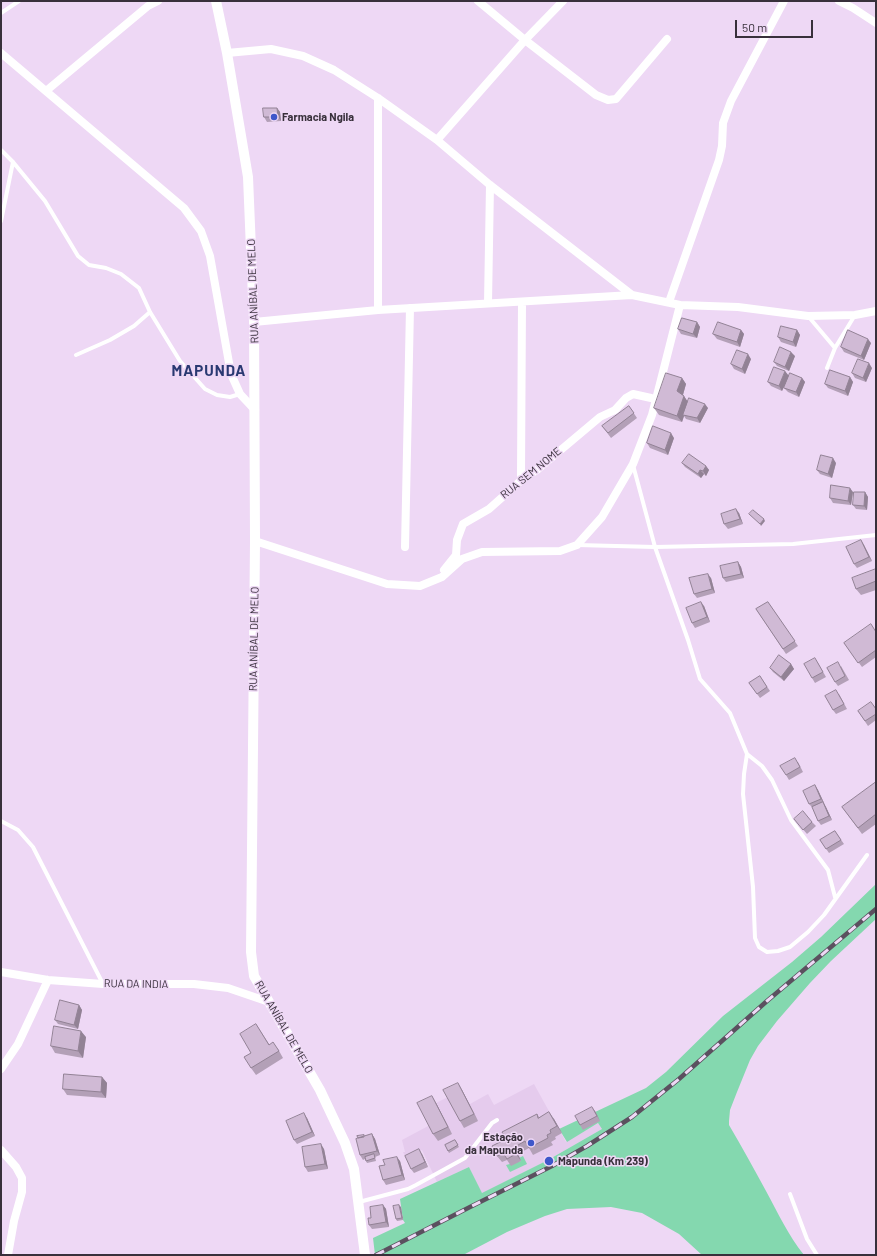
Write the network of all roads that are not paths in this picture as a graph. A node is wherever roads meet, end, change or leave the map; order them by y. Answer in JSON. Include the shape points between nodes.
{"nodes":[{"id":1,"x":19,"y":1,"type":"edge"},
{"id":2,"x":158,"y":1,"type":"edge"},
{"id":3,"x":216,"y":1,"type":"edge"},
{"id":4,"x":478,"y":1,"type":"edge"},
{"id":5,"x":563,"y":1,"type":"edge"},
{"id":6,"x":784,"y":1,"type":"edge"},
{"id":7,"x":839,"y":1,"type":"edge"},
{"id":8,"x":146,"y":3,"type":"edge"},
{"id":9,"x":1,"y":13,"type":"edge"},
{"id":10,"x":876,"y":24,"type":"edge"},
{"id":11,"x":668,"y":39,"type":"dead end"},
{"id":12,"x":524,"y":40,"type":"junction"},
{"id":13,"x":227,"y":52,"type":"junction"},
{"id":14,"x":1,"y":53,"type":"edge"},
{"id":15,"x":46,"y":91,"type":"junction"},
{"id":16,"x":378,"y":98,"type":"junction"},
{"id":17,"x":437,"y":140,"type":"junction"},
{"id":18,"x":1,"y":150,"type":"edge"},
{"id":19,"x":13,"y":162,"type":"junction"},
{"id":20,"x":490,"y":185,"type":"junction"},
{"id":21,"x":1,"y":221,"type":"edge"},
{"id":22,"x":632,"y":296,"type":"junction"},
{"id":23,"x":522,"y":302,"type":"junction"},
{"id":24,"x":669,"y":302,"type":"junction"},
{"id":25,"x":488,"y":303,"type":"junction"},
{"id":26,"x":680,"y":305,"type":"junction"},
{"id":27,"x":410,"y":308,"type":"junction"},
{"id":28,"x":378,"y":310,"type":"junction"},
{"id":29,"x":876,"y":311,"type":"edge"},
{"id":30,"x":150,"y":312,"type":"junction"},
{"id":31,"x":808,"y":316,"type":"junction"},
{"id":32,"x":855,"y":316,"type":"junction"},
{"id":33,"x":254,"y":322,"type":"junction"},
{"id":34,"x":835,"y":348,"type":"junction"},
{"id":35,"x":76,"y":355,"type":"dead end"},
{"id":36,"x":827,"y":368,"type":"dead end"},
{"id":37,"x":240,"y":394,"type":"junction"},
{"id":38,"x":651,"y":398,"type":"dead end"},
{"id":39,"x":255,"y":410,"type":"junction"},
{"id":40,"x":632,"y":464,"type":"junction"},
{"id":41,"x":521,"y":476,"type":"dead end"},
{"id":42,"x":876,"y":535,"type":"edge"},
{"id":43,"x":255,"y":541,"type":"junction"},
{"id":44,"x":577,"y":545,"type":"junction"},
{"id":45,"x":406,"y":547,"type":"dead end"},
{"id":46,"x":655,"y":547,"type":"junction"},
{"id":47,"x":438,"y":578,"type":"junction"},
{"id":48,"x":747,"y":754,"type":"junction"},
{"id":49,"x":1,"y":821,"type":"edge"},
{"id":50,"x":867,"y":855,"type":"dead end"},
{"id":51,"x":835,"y":897,"type":"junction"},
{"id":52,"x":1,"y":972,"type":"edge"},
{"id":53,"x":48,"y":980,"type":"junction"},
{"id":54,"x":103,"y":984,"type":"junction"},
{"id":55,"x":269,"y":1002,"type":"junction"},
{"id":56,"x":1,"y":1069,"type":"edge"},
{"id":57,"x":497,"y":1120,"type":"dead end"},
{"id":58,"x":1,"y":1150,"type":"edge"},
{"id":59,"x":790,"y":1194,"type":"dead end"},
{"id":60,"x":358,"y":1202,"type":"junction"},
{"id":61,"x":8,"y":1255,"type":"edge"},
{"id":62,"x":365,"y":1255,"type":"edge"},
{"id":63,"x":817,"y":1255,"type":"edge"}],
"edges":[{"from":1,"to":9,"type":"lane"},
{"from":2,"to":8,"type":"street"},
{"from":3,"to":13,"type":"street","name":"RUA ANÍBAL DE MELO"},
{"from":4,"to":12,"type":"street"},
{"from":5,"to":12,"type":"street"},
{"from":6,"to":24,"type":"street","via":[[731,101],[723,123],[719,160]]},
{"from":7,"to":10,"type":"street"},
{"from":8,"to":15,"type":"street"},
{"from":11,"to":12,"type":"street","via":[[616,99],[608,100],[596,95]]},
{"from":12,"to":17,"type":"street"},
{"from":13,"to":16,"type":"street","via":[[271,49],[303,56],[334,70]]},
{"from":13,"to":33,"type":"street","name":"RUA ANÍBAL DE MELO","via":[[248,177]]},
{"from":14,"to":15,"type":"street"},
{"from":15,"to":37,"type":"street","via":[[184,208],[201,231],[210,256],[231,374]]},
{"from":16,"to":17,"type":"street"},
{"from":16,"to":28,"type":"street"},
{"from":17,"to":20,"type":"street"},
{"from":18,"to":19,"type":"lane"},
{"from":19,"to":21,"type":"lane"},
{"from":19,"to":30,"type":"lane","via":[[45,201],[78,256],[88,265],[122,274],[139,288]]},
{"from":20,"to":22,"type":"street"},
{"from":20,"to":25,"type":"street"},
{"from":22,"to":23,"type":"street"},
{"from":22,"to":24,"type":"street"},
{"from":23,"to":25,"type":"street"},
{"from":23,"to":41,"type":"street"},
{"from":24,"to":26,"type":"street"},
{"from":25,"to":27,"type":"street"},
{"from":26,"to":31,"type":"street","via":[[738,307]]},
{"from":26,"to":40,"type":"street","via":[[652,415]]},
{"from":27,"to":28,"type":"street"},
{"from":27,"to":45,"type":"street"},
{"from":28,"to":33,"type":"street"},
{"from":29,"to":32,"type":"street"},
{"from":30,"to":35,"type":"lane","via":[[134,326],[110,340]]},
{"from":30,"to":37,"type":"lane","via":[[180,361],[206,389],[217,395],[230,397]]},
{"from":31,"to":32,"type":"street"},
{"from":31,"to":34,"type":"lane"},
{"from":32,"to":34,"type":"lane"},
{"from":33,"to":39,"type":"street","name":"RUA ANÍBAL DE MELO"},
{"from":34,"to":36,"type":"lane"},
{"from":37,"to":39,"type":"street"},
{"from":38,"to":47,"type":"street","name":"RUA SEM NOME","via":[[633,394],[626,398],[537,470],[525,476],[489,509],[463,524],[457,540],[456,555]]},
{"from":39,"to":43,"type":"street","name":"RUA ANÍBAL DE MELO"},
{"from":40,"to":44,"type":"street","via":[[602,517]]},
{"from":40,"to":46,"type":"lane"},
{"from":42,"to":46,"type":"lane","via":[[793,544]]},
{"from":43,"to":47,"type":"street","via":[[387,584],[420,586]]},
{"from":43,"to":55,"type":"street","name":"RUA ANÍBAL DE MELO","via":[[250,924],[254,976]]},
{"from":44,"to":46,"type":"lane"},
{"from":44,"to":47,"type":"street","via":[[560,551],[482,552],[462,559]]},
{"from":46,"to":48,"type":"lane","via":[[700,679],[730,713]]},
{"from":48,"to":51,"type":"lane","via":[[762,766],[772,780],[791,820],[828,870]]},
{"from":48,"to":51,"type":"lane","via":[[743,794],[753,887],[755,938],[759,947],[767,952],[790,947],[824,915]]},
{"from":49,"to":54,"type":"lane","via":[[18,830],[33,846]]},
{"from":50,"to":51,"type":"lane"},
{"from":52,"to":53,"type":"street","name":"RUA DA INDIA"},
{"from":53,"to":54,"type":"street","name":"RUA DA INDIA"},
{"from":53,"to":56,"type":"street","via":[[18,1044]]},
{"from":54,"to":55,"type":"street","name":"RUA DA INDIA","via":[[194,984],[228,988]]},
{"from":55,"to":60,"type":"street","name":"RUA ANÍBAL DE MELO","via":[[320,1090],[345,1143],[354,1169]]},
{"from":57,"to":60,"type":"lane","via":[[465,1158],[408,1189]]},
{"from":58,"to":61,"type":"street","via":[[22,1178],[22,1192]]},
{"from":59,"to":63,"type":"lane","via":[[807,1239]]},
{"from":60,"to":62,"type":"street","name":"RUA ANÍBAL DE MELO"}]}
